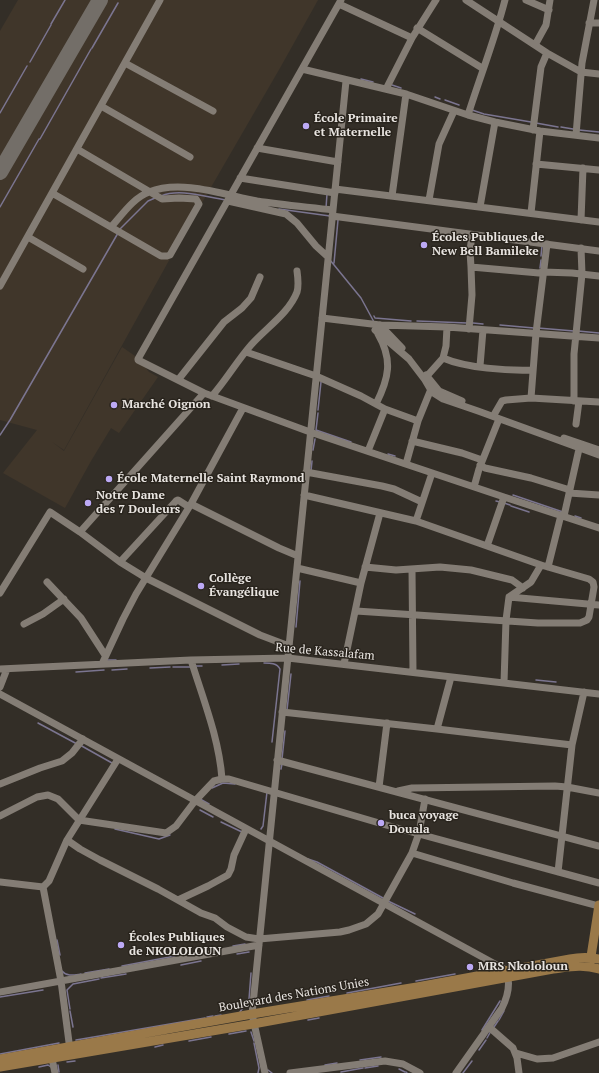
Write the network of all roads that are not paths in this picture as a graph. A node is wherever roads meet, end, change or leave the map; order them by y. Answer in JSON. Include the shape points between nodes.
{"nodes":[{"id":1,"x":160,"y":0,"type":"edge"},
{"id":2,"x":436,"y":0,"type":"edge"},
{"id":3,"x":466,"y":0,"type":"edge"},
{"id":4,"x":505,"y":0,"type":"edge"},
{"id":5,"x":526,"y":0,"type":"edge"},
{"id":6,"x":550,"y":0,"type":"edge"},
{"id":7,"x":594,"y":0,"type":"edge"},
{"id":8,"x":340,"y":2,"type":"edge"},
{"id":9,"x":549,"y":10,"type":"junction"},
{"id":10,"x":499,"y":22,"type":"junction"},
{"id":11,"x":589,"y":22,"type":"junction"},
{"id":12,"x":599,"y":24,"type":"edge"},
{"id":13,"x":417,"y":28,"type":"junction"},
{"id":14,"x":412,"y":38,"type":"junction"},
{"id":15,"x":535,"y":44,"type":"junction"},
{"id":16,"x":547,"y":53,"type":"junction"},
{"id":17,"x":125,"y":63,"type":"junction"},
{"id":18,"x":482,"y":68,"type":"junction"},
{"id":19,"x":302,"y":70,"type":"junction"},
{"id":20,"x":581,"y":72,"type":"junction"},
{"id":21,"x":599,"y":74,"type":"edge"},
{"id":22,"x":346,"y":81,"type":"junction"},
{"id":23,"x":386,"y":89,"type":"junction"},
{"id":24,"x":406,"y":94,"type":"junction"},
{"id":25,"x":101,"y":106,"type":"junction"},
{"id":26,"x":454,"y":110,"type":"junction"},
{"id":27,"x":213,"y":111,"type":"dead end"},
{"id":28,"x":468,"y":115,"type":"junction"},
{"id":29,"x":495,"y":122,"type":"junction"},
{"id":30,"x":537,"y":130,"type":"junction"},
{"id":31,"x":576,"y":135,"type":"junction"},
{"id":32,"x":599,"y":138,"type":"edge"},
{"id":33,"x":257,"y":148,"type":"junction"},
{"id":34,"x":77,"y":149,"type":"junction"},
{"id":35,"x":190,"y":157,"type":"dead end"},
{"id":36,"x":338,"y":162,"type":"junction"},
{"id":37,"x":536,"y":164,"type":"junction"},
{"id":38,"x":583,"y":168,"type":"junction"},
{"id":39,"x":599,"y":170,"type":"edge"},
{"id":40,"x":240,"y":178,"type":"junction"},
{"id":41,"x":335,"y":191,"type":"junction"},
{"id":42,"x":151,"y":192,"type":"junction"},
{"id":43,"x":52,"y":193,"type":"junction"},
{"id":44,"x":392,"y":196,"type":"junction"},
{"id":45,"x":229,"y":198,"type":"junction"},
{"id":46,"x":429,"y":200,"type":"junction"},
{"id":47,"x":480,"y":207,"type":"junction"},
{"id":48,"x":333,"y":213,"type":"junction"},
{"id":49,"x":531,"y":213,"type":"junction"},
{"id":50,"x":581,"y":220,"type":"junction"},
{"id":51,"x":599,"y":222,"type":"edge"},
{"id":52,"x":113,"y":228,"type":"junction"},
{"id":53,"x":472,"y":235,"type":"junction"},
{"id":54,"x":28,"y":237,"type":"junction"},
{"id":55,"x":547,"y":244,"type":"junction"},
{"id":56,"x":581,"y":248,"type":"junction"},
{"id":57,"x":599,"y":251,"type":"edge"},
{"id":58,"x":328,"y":257,"type":"junction"},
{"id":59,"x":471,"y":267,"type":"junction"},
{"id":60,"x":83,"y":269,"type":"dead end"},
{"id":61,"x":297,"y":271,"type":"dead end"},
{"id":62,"x":543,"y":272,"type":"junction"},
{"id":63,"x":582,"y":274,"type":"junction"},
{"id":64,"x":599,"y":276,"type":"edge"},
{"id":65,"x":260,"y":277,"type":"dead end"},
{"id":66,"x":0,"y":286,"type":"edge"},
{"id":67,"x":322,"y":318,"type":"junction"},
{"id":68,"x":375,"y":326,"type":"junction"},
{"id":69,"x":447,"y":327,"type":"junction"},
{"id":70,"x":469,"y":329,"type":"junction"},
{"id":71,"x":483,"y":330,"type":"junction"},
{"id":72,"x":536,"y":333,"type":"junction"},
{"id":73,"x":577,"y":336,"type":"junction"},
{"id":74,"x":599,"y":338,"type":"edge"},
{"id":75,"x":246,"y":352,"type":"junction"},
{"id":76,"x":443,"y":358,"type":"junction"},
{"id":77,"x":480,"y":366,"type":"junction"},
{"id":78,"x":533,"y":370,"type":"junction"},
{"id":79,"x":316,"y":376,"type":"junction"},
{"id":80,"x":428,"y":376,"type":"junction"},
{"id":81,"x":178,"y":380,"type":"junction"},
{"id":82,"x":431,"y":390,"type":"junction"},
{"id":83,"x":204,"y":393,"type":"junction"},
{"id":84,"x":212,"y":396,"type":"junction"},
{"id":85,"x":531,"y":398,"type":"junction"},
{"id":86,"x":576,"y":401,"type":"junction"},
{"id":87,"x":599,"y":402,"type":"edge"},
{"id":88,"x":376,"y":404,"type":"junction"},
{"id":89,"x":243,"y":408,"type":"junction"},
{"id":90,"x":385,"y":409,"type":"junction"},
{"id":91,"x":497,"y":416,"type":"junction"},
{"id":92,"x":418,"y":421,"type":"junction"},
{"id":93,"x":576,"y":424,"type":"dead end"},
{"id":94,"x":310,"y":432,"type":"junction"},
{"id":95,"x":412,"y":441,"type":"junction"},
{"id":96,"x":580,"y":449,"type":"junction"},
{"id":97,"x":599,"y":450,"type":"edge"},
{"id":98,"x":368,"y":452,"type":"junction"},
{"id":99,"x":599,"y":455,"type":"edge"},
{"id":100,"x":481,"y":463,"type":"junction"},
{"id":101,"x":406,"y":464,"type":"junction"},
{"id":102,"x":306,"y":472,"type":"junction"},
{"id":103,"x":432,"y":473,"type":"junction"},
{"id":104,"x":474,"y":487,"type":"junction"},
{"id":105,"x":570,"y":492,"type":"junction"},
{"id":106,"x":304,"y":495,"type":"junction"},
{"id":107,"x":599,"y":495,"type":"edge"},
{"id":108,"x":504,"y":497,"type":"junction"},
{"id":109,"x":422,"y":502,"type":"junction"},
{"id":110,"x":190,"y":505,"type":"junction"},
{"id":111,"x":380,"y":513,"type":"junction"},
{"id":112,"x":563,"y":516,"type":"junction"},
{"id":113,"x":416,"y":521,"type":"junction"},
{"id":114,"x":599,"y":528,"type":"edge"},
{"id":115,"x":80,"y":532,"type":"junction"},
{"id":116,"x":487,"y":546,"type":"junction"},
{"id":117,"x":298,"y":556,"type":"junction"},
{"id":118,"x":120,"y":562,"type":"junction"},
{"id":119,"x":544,"y":566,"type":"junction"},
{"id":120,"x":366,"y":567,"type":"junction"},
{"id":121,"x":297,"y":568,"type":"junction"},
{"id":122,"x":412,"y":569,"type":"junction"},
{"id":123,"x":146,"y":578,"type":"junction"},
{"id":124,"x":47,"y":582,"type":"dead end"},
{"id":125,"x":361,"y":583,"type":"junction"},
{"id":126,"x":523,"y":588,"type":"junction"},
{"id":127,"x":0,"y":593,"type":"edge"},
{"id":128,"x":509,"y":597,"type":"junction"},
{"id":129,"x":64,"y":599,"type":"junction"},
{"id":130,"x":595,"y":604,"type":"edge"},
{"id":131,"x":356,"y":611,"type":"junction"},
{"id":132,"x":413,"y":615,"type":"junction"},
{"id":133,"x":506,"y":620,"type":"junction"},
{"id":134,"x":24,"y":624,"type":"dead end"},
{"id":135,"x":289,"y":646,"type":"junction"},
{"id":136,"x":105,"y":655,"type":"junction"},
{"id":137,"x":288,"y":658,"type":"junction"},
{"id":138,"x":191,"y":660,"type":"junction"},
{"id":139,"x":102,"y":664,"type":"junction"},
{"id":140,"x":344,"y":664,"type":"junction"},
{"id":141,"x":4,"y":669,"type":"edge"},
{"id":142,"x":413,"y":672,"type":"junction"},
{"id":143,"x":451,"y":676,"type":"junction"},
{"id":144,"x":504,"y":683,"type":"junction"},
{"id":145,"x":0,"y":687,"type":"edge"},
{"id":146,"x":584,"y":692,"type":"junction"},
{"id":147,"x":0,"y":694,"type":"edge"},
{"id":148,"x":599,"y":694,"type":"edge"},
{"id":149,"x":282,"y":712,"type":"junction"},
{"id":150,"x":386,"y":723,"type":"junction"},
{"id":151,"x":437,"y":728,"type":"junction"},
{"id":152,"x":83,"y":739,"type":"junction"},
{"id":153,"x":572,"y":745,"type":"junction"},
{"id":154,"x":118,"y":759,"type":"junction"},
{"id":155,"x":277,"y":760,"type":"junction"},
{"id":156,"x":222,"y":779,"type":"junction"},
{"id":157,"x":0,"y":784,"type":"edge"},
{"id":158,"x":379,"y":787,"type":"junction"},
{"id":159,"x":567,"y":787,"type":"junction"},
{"id":160,"x":274,"y":792,"type":"junction"},
{"id":161,"x":396,"y":792,"type":"junction"},
{"id":162,"x":599,"y":793,"type":"edge"},
{"id":163,"x":425,"y":799,"type":"junction"},
{"id":164,"x":195,"y":801,"type":"junction"},
{"id":165,"x":0,"y":816,"type":"edge"},
{"id":166,"x":79,"y":820,"type":"junction"},
{"id":167,"x":246,"y":829,"type":"junction"},
{"id":168,"x":419,"y":833,"type":"junction"},
{"id":169,"x":563,"y":836,"type":"junction"},
{"id":170,"x":67,"y":840,"type":"junction"},
{"id":171,"x":269,"y":841,"type":"junction"},
{"id":172,"x":599,"y":846,"type":"edge"},
{"id":173,"x":412,"y":854,"type":"junction"},
{"id":174,"x":558,"y":872,"type":"junction"},
{"id":175,"x":0,"y":882,"type":"edge"},
{"id":176,"x":599,"y":883,"type":"edge"},
{"id":177,"x":43,"y":887,"type":"junction"},
{"id":178,"x":178,"y":900,"type":"junction"},
{"id":179,"x":385,"y":903,"type":"junction"},
{"id":180,"x":599,"y":906,"type":"edge"},
{"id":181,"x":259,"y":942,"type":"junction"},
{"id":182,"x":595,"y":963,"type":"edge"},
{"id":183,"x":508,"y":974,"type":"junction"},
{"id":184,"x":60,"y":981,"type":"junction"},
{"id":185,"x":0,"y":992,"type":"edge"},
{"id":186,"x":253,"y":1019,"type":"junction"},
{"id":187,"x":489,"y":1027,"type":"junction"},
{"id":188,"x":599,"y":1042,"type":"edge"},
{"id":189,"x":70,"y":1051,"type":"junction"},
{"id":190,"x":516,"y":1053,"type":"junction"},
{"id":191,"x":51,"y":1054,"type":"junction"},
{"id":192,"x":0,"y":1059,"type":"edge"},
{"id":193,"x":0,"y":1067,"type":"edge"},
{"id":194,"x":55,"y":1073,"type":"edge"},
{"id":195,"x":265,"y":1073,"type":"edge"},
{"id":196,"x":290,"y":1073,"type":"edge"},
{"id":197,"x":420,"y":1073,"type":"edge"},
{"id":198,"x":456,"y":1073,"type":"edge"},
{"id":199,"x":519,"y":1073,"type":"edge"}],
"edges":[{"from":1,"to":17,"type":"street"},
{"from":2,"to":13,"type":"street"},
{"from":3,"to":10,"type":"street"},
{"from":4,"to":10,"type":"street"},
{"from":5,"to":9,"type":"street"},
{"from":6,"to":9,"type":"street"},
{"from":7,"to":11,"type":"street"},
{"from":8,"to":14,"type":"street"},
{"from":8,"to":19,"type":"street"},
{"from":9,"to":15,"type":"street","via":[[546,25]]},
{"from":10,"to":15,"type":"street"},
{"from":10,"to":18,"type":"street"},
{"from":11,"to":12,"type":"street"},
{"from":11,"to":20,"type":"street"},
{"from":13,"to":14,"type":"street"},
{"from":13,"to":18,"type":"street"},
{"from":14,"to":23,"type":"street"},
{"from":15,"to":16,"type":"street"},
{"from":16,"to":20,"type":"street"},
{"from":16,"to":30,"type":"street","via":[[541,67]]},
{"from":17,"to":25,"type":"street"},
{"from":17,"to":27,"type":"street"},
{"from":18,"to":28,"type":"street"},
{"from":19,"to":22,"type":"street"},
{"from":19,"to":33,"type":"street"},
{"from":20,"to":21,"type":"street"},
{"from":20,"to":31,"type":"street"},
{"from":22,"to":23,"type":"street"},
{"from":22,"to":36,"type":"street"},
{"from":23,"to":24,"type":"street"},
{"from":24,"to":26,"type":"street"},
{"from":24,"to":44,"type":"street"},
{"from":25,"to":34,"type":"street"},
{"from":25,"to":35,"type":"street"},
{"from":26,"to":28,"type":"street"},
{"from":26,"to":46,"type":"street","via":[[439,144]]},
{"from":28,"to":29,"type":"street"},
{"from":29,"to":30,"type":"street"},
{"from":29,"to":47,"type":"street"},
{"from":30,"to":31,"type":"street"},
{"from":30,"to":37,"type":"street"},
{"from":31,"to":32,"type":"street"},
{"from":33,"to":36,"type":"street"},
{"from":33,"to":40,"type":"street"},
{"from":34,"to":42,"type":"street"},
{"from":34,"to":43,"type":"street"},
{"from":36,"to":41,"type":"street"},
{"from":37,"to":38,"type":"street"},
{"from":37,"to":49,"type":"street"},
{"from":38,"to":39,"type":"street"},
{"from":38,"to":50,"type":"street"},
{"from":40,"to":41,"type":"street"},
{"from":40,"to":45,"type":"street"},
{"from":41,"to":44,"type":"street"},
{"from":41,"to":48,"type":"street"},
{"from":42,"to":45,"type":"street","via":[[171,187],[187,188]]},
{"from":42,"to":52,"type":"street","via":[[132,203]]},
{"from":42,"to":52,"type":"street","via":[[162,199],[196,199],[199,204],[170,255],[161,256]]},
{"from":43,"to":52,"type":"street"},
{"from":43,"to":54,"type":"street"},
{"from":44,"to":46,"type":"street"},
{"from":45,"to":48,"type":"street"},
{"from":45,"to":58,"type":"street","via":[[286,214]]},
{"from":45,"to":81,"type":"street","via":[[138,359]]},
{"from":46,"to":47,"type":"street"},
{"from":47,"to":49,"type":"street"},
{"from":48,"to":53,"type":"street"},
{"from":48,"to":58,"type":"street"},
{"from":49,"to":50,"type":"street"},
{"from":50,"to":51,"type":"street"},
{"from":53,"to":55,"type":"street"},
{"from":53,"to":59,"type":"street"},
{"from":54,"to":60,"type":"street"},
{"from":54,"to":66,"type":"street"},
{"from":55,"to":56,"type":"street"},
{"from":55,"to":62,"type":"street"},
{"from":56,"to":57,"type":"street"},
{"from":56,"to":63,"type":"street"},
{"from":58,"to":67,"type":"street"},
{"from":59,"to":62,"type":"street"},
{"from":59,"to":70,"type":"street"},
{"from":61,"to":75,"type":"street","via":[[298,288],[291,302]]},
{"from":62,"to":63,"type":"street"},
{"from":62,"to":72,"type":"street"},
{"from":63,"to":64,"type":"street"},
{"from":63,"to":73,"type":"street"},
{"from":65,"to":81,"type":"street","via":[[251,298],[214,333]]},
{"from":67,"to":68,"type":"street"},
{"from":67,"to":79,"type":"street"},
{"from":68,"to":69,"type":"street"},
{"from":68,"to":80,"type":"street"},
{"from":68,"to":82,"type":"street","via":[[410,359]]},
{"from":68,"to":88,"type":"street","via":[[389,366]]},
{"from":69,"to":70,"type":"street"},
{"from":69,"to":76,"type":"street"},
{"from":70,"to":71,"type":"street"},
{"from":71,"to":72,"type":"street"},
{"from":71,"to":77,"type":"street"},
{"from":72,"to":73,"type":"street"},
{"from":72,"to":78,"type":"street"},
{"from":73,"to":74,"type":"street"},
{"from":73,"to":86,"type":"street","via":[[574,354]]},
{"from":75,"to":79,"type":"street"},
{"from":75,"to":84,"type":"street"},
{"from":76,"to":77,"type":"street"},
{"from":76,"to":80,"type":"street"},
{"from":77,"to":78,"type":"street"},
{"from":78,"to":85,"type":"street"},
{"from":79,"to":88,"type":"street"},
{"from":79,"to":94,"type":"street"},
{"from":80,"to":91,"type":"street","via":[[439,391]]},
{"from":81,"to":83,"type":"street"},
{"from":82,"to":91,"type":"street","via":[[443,399]]},
{"from":82,"to":92,"type":"street"},
{"from":83,"to":84,"type":"street"},
{"from":83,"to":115,"type":"street"},
{"from":84,"to":89,"type":"street"},
{"from":85,"to":86,"type":"street"},
{"from":85,"to":91,"type":"street","via":[[502,401]]},
{"from":86,"to":87,"type":"street"},
{"from":86,"to":93,"type":"street"},
{"from":88,"to":90,"type":"street"},
{"from":89,"to":94,"type":"street"},
{"from":89,"to":110,"type":"street"},
{"from":90,"to":92,"type":"street"},
{"from":90,"to":98,"type":"street"},
{"from":91,"to":96,"type":"street"},
{"from":91,"to":97,"type":"street"},
{"from":91,"to":100,"type":"street"},
{"from":92,"to":95,"type":"street"},
{"from":94,"to":98,"type":"street"},
{"from":94,"to":102,"type":"street"},
{"from":95,"to":100,"type":"street","via":[[462,453]]},
{"from":95,"to":101,"type":"street"},
{"from":96,"to":99,"type":"street"},
{"from":96,"to":105,"type":"street"},
{"from":98,"to":101,"type":"street"},
{"from":100,"to":104,"type":"street"},
{"from":100,"to":105,"type":"street","via":[[485,468],[531,478]]},
{"from":101,"to":103,"type":"street"},
{"from":102,"to":106,"type":"street"},
{"from":102,"to":109,"type":"street","via":[[394,489]]},
{"from":103,"to":104,"type":"street"},
{"from":103,"to":109,"type":"street"},
{"from":104,"to":108,"type":"street"},
{"from":105,"to":107,"type":"street"},
{"from":105,"to":112,"type":"street"},
{"from":106,"to":111,"type":"street"},
{"from":106,"to":117,"type":"street"},
{"from":108,"to":112,"type":"street"},
{"from":108,"to":116,"type":"street"},
{"from":109,"to":113,"type":"street"},
{"from":110,"to":117,"type":"street"},
{"from":110,"to":118,"type":"street","via":[[176,501]]},
{"from":110,"to":123,"type":"street"},
{"from":111,"to":113,"type":"street"},
{"from":111,"to":120,"type":"street"},
{"from":112,"to":114,"type":"street"},
{"from":112,"to":119,"type":"street"},
{"from":113,"to":116,"type":"street"},
{"from":115,"to":118,"type":"street"},
{"from":115,"to":127,"type":"street","via":[[50,512]]},
{"from":116,"to":119,"type":"street"},
{"from":117,"to":121,"type":"street"},
{"from":118,"to":123,"type":"street"},
{"from":119,"to":126,"type":"street","via":[[532,582]]},
{"from":119,"to":130,"type":"street","via":[[589,579],[593,582]]},
{"from":120,"to":122,"type":"street","via":[[388,570]]},
{"from":120,"to":125,"type":"street"},
{"from":121,"to":125,"type":"street"},
{"from":121,"to":135,"type":"street"},
{"from":122,"to":126,"type":"street","via":[[433,567],[470,570],[512,580]]},
{"from":122,"to":132,"type":"street"},
{"from":123,"to":135,"type":"street","via":[[260,635]]},
{"from":123,"to":136,"type":"street"},
{"from":124,"to":129,"type":"street"},
{"from":125,"to":131,"type":"street"},
{"from":126,"to":128,"type":"street"},
{"from":128,"to":130,"type":"street"},
{"from":128,"to":133,"type":"street"},
{"from":129,"to":134,"type":"street"},
{"from":129,"to":136,"type":"street","via":[[81,618]]},
{"from":130,"to":133,"type":"street","via":[[587,620],[580,623]]},
{"from":131,"to":132,"type":"street"},
{"from":131,"to":140,"type":"street"},
{"from":132,"to":133,"type":"street"},
{"from":132,"to":142,"type":"street"},
{"from":133,"to":144,"type":"street"},
{"from":135,"to":137,"type":"street"},
{"from":136,"to":139,"type":"street"},
{"from":137,"to":138,"type":"street","name":"Rue de Kassalafam"},
{"from":137,"to":140,"type":"street","name":"Rue de Kassalafam"},
{"from":137,"to":149,"type":"street"},
{"from":138,"to":139,"type":"street","name":"Rue de Kassalafam"},
{"from":138,"to":156,"type":"street","via":[[213,733]]},
{"from":139,"to":141,"type":"street","name":"Rue de Kassalafam"},
{"from":140,"to":142,"type":"street","name":"Rue de Kassalafam"},
{"from":141,"to":145,"type":"street"},
{"from":142,"to":143,"type":"street","name":"Rue de Kassalafam"},
{"from":143,"to":144,"type":"street","name":"Rue de Kassalafam"},
{"from":143,"to":151,"type":"street"},
{"from":144,"to":146,"type":"street","name":"Rue de Kassalafam"},
{"from":146,"to":148,"type":"street","name":"Rue de Kassalafam"},
{"from":146,"to":153,"type":"street"},
{"from":147,"to":152,"type":"street"},
{"from":149,"to":150,"type":"street"},
{"from":149,"to":155,"type":"street"},
{"from":150,"to":151,"type":"street"},
{"from":150,"to":158,"type":"street"},
{"from":151,"to":153,"type":"street"},
{"from":152,"to":154,"type":"street"},
{"from":152,"to":157,"type":"street","via":[[62,761]]},
{"from":153,"to":159,"type":"street"},
{"from":154,"to":164,"type":"street"},
{"from":154,"to":166,"type":"street"},
{"from":155,"to":158,"type":"street"},
{"from":155,"to":160,"type":"street"},
{"from":156,"to":160,"type":"street"},
{"from":156,"to":164,"type":"street","via":[[214,781]]},
{"from":158,"to":161,"type":"street"},
{"from":159,"to":161,"type":"street","via":[[412,788]]},
{"from":159,"to":162,"type":"street"},
{"from":159,"to":169,"type":"street"},
{"from":160,"to":168,"type":"street"},
{"from":160,"to":171,"type":"street"},
{"from":161,"to":163,"type":"street"},
{"from":163,"to":168,"type":"street"},
{"from":163,"to":169,"type":"street"},
{"from":164,"to":166,"type":"street","via":[[176,826],[166,833]]},
{"from":164,"to":167,"type":"street"},
{"from":165,"to":166,"type":"street","via":[[37,797],[48,795],[58,799]]},
{"from":166,"to":170,"type":"street"},
{"from":167,"to":171,"type":"street"},
{"from":167,"to":178,"type":"street","via":[[228,875]]},
{"from":168,"to":173,"type":"street"},
{"from":168,"to":174,"type":"street"},
{"from":169,"to":172,"type":"street"},
{"from":169,"to":174,"type":"street"},
{"from":170,"to":177,"type":"street","via":[[49,881]]},
{"from":170,"to":178,"type":"street"},
{"from":171,"to":179,"type":"street"},
{"from":171,"to":181,"type":"street"},
{"from":173,"to":179,"type":"street"},
{"from":173,"to":180,"type":"street"},
{"from":174,"to":176,"type":"street"},
{"from":175,"to":177,"type":"street"},
{"from":177,"to":184,"type":"street"},
{"from":178,"to":181,"type":"street","via":[[215,918],[236,933]]},
{"from":179,"to":181,"type":"street","via":[[370,922],[349,930]]},
{"from":179,"to":183,"type":"street"},
{"from":180,"to":182,"type":"main road"},
{"from":181,"to":184,"type":"street"},
{"from":181,"to":186,"type":"street"},
{"from":182,"to":183,"type":"main road","name":"Boulevard des Nations Unies","via":[[570,959]]},
{"from":183,"to":186,"type":"main road","name":"Boulevard des Nations Unies"},
{"from":183,"to":187,"type":"street","via":[[506,998]]},
{"from":184,"to":185,"type":"street"},
{"from":184,"to":189,"type":"street"},
{"from":186,"to":189,"type":"main road","name":"Boulevard des Nations Unies"},
{"from":186,"to":195,"type":"street"},
{"from":187,"to":190,"type":"street"},
{"from":187,"to":198,"type":"street"},
{"from":188,"to":190,"type":"street","via":[[552,1058],[537,1059]]},
{"from":189,"to":191,"type":"main road","name":"Boulevard des Nations Unies"},
{"from":190,"to":199,"type":"street"},
{"from":191,"to":192,"type":"main road","name":"Boulevard des Nations Unies"},
{"from":191,"to":193,"type":"main road","name":"Boulevard des Nations Unies"},
{"from":191,"to":194,"type":"street"},
{"from":196,"to":197,"type":"street","via":[[385,1060],[403,1064]]}]}
